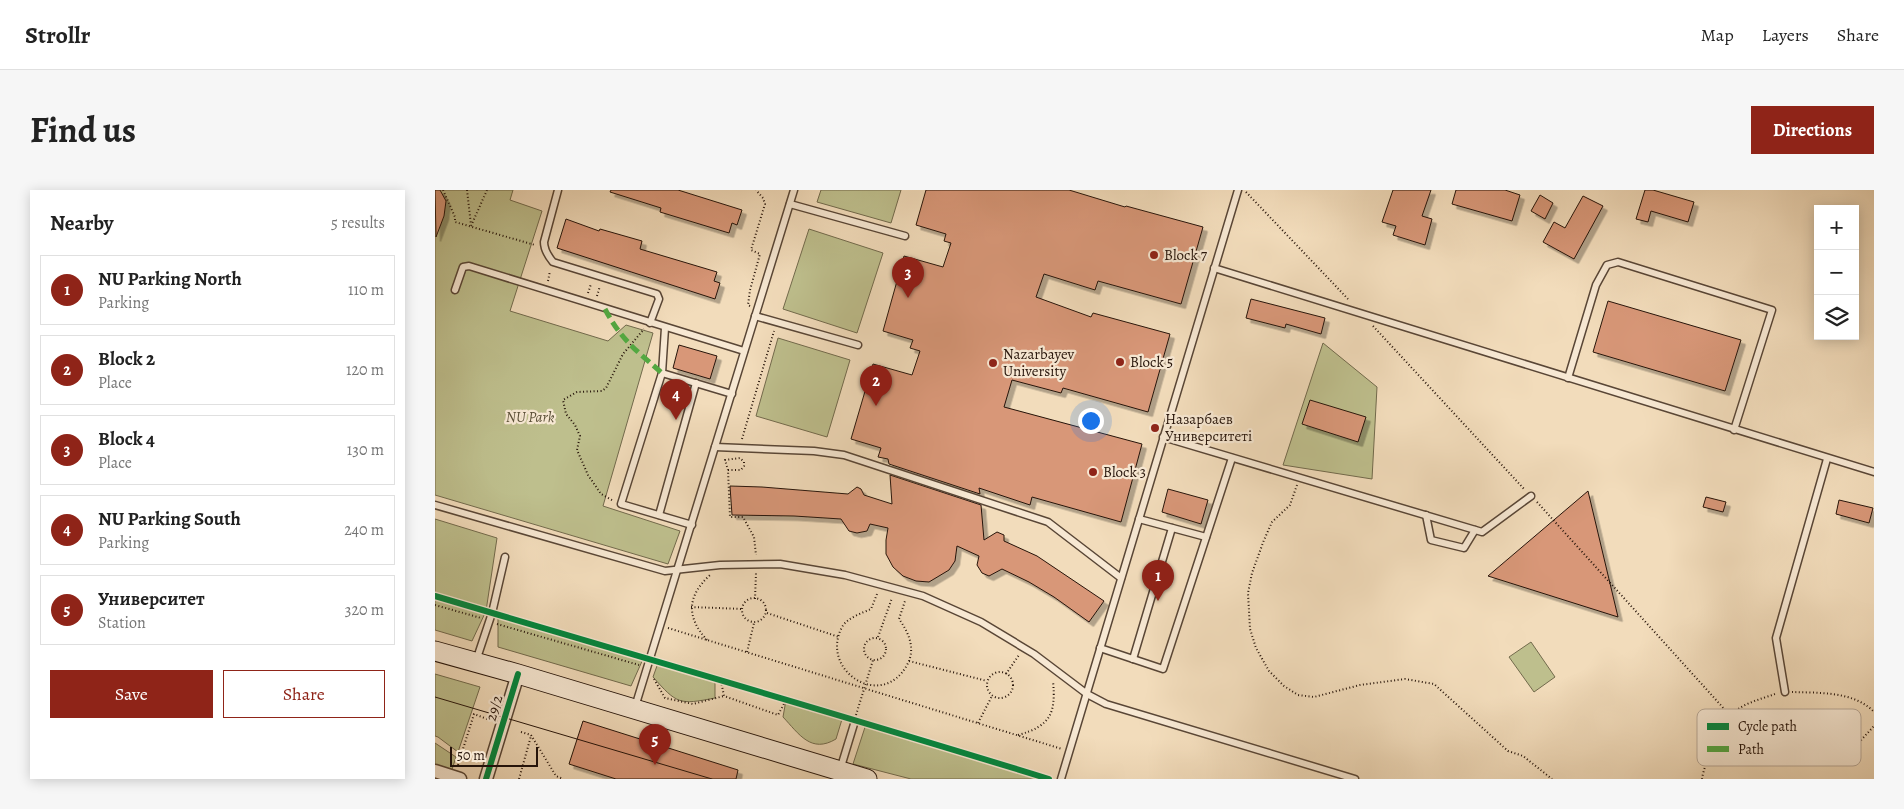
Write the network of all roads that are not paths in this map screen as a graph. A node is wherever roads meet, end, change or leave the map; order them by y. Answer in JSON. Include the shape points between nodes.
{"nodes":[{"id":1,"x":558,"y":190,"type":"edge"},
{"id":2,"x":794,"y":190,"type":"edge"},
{"id":3,"x":1238,"y":190,"type":"edge"},
{"id":4,"x":789,"y":204,"type":"junction"},
{"id":5,"x":905,"y":236,"type":"dead end"},
{"id":6,"x":1214,"y":268,"type":"junction"},
{"id":7,"x":455,"y":290,"type":"dead end"},
{"id":8,"x":755,"y":316,"type":"junction"},
{"id":9,"x":650,"y":323,"type":"junction"},
{"id":10,"x":665,"y":328,"type":"junction"},
{"id":11,"x":858,"y":345,"type":"dead end"},
{"id":12,"x":744,"y":352,"type":"junction"},
{"id":13,"x":663,"y":373,"type":"junction"},
{"id":14,"x":1567,"y":378,"type":"junction"},
{"id":15,"x":696,"y":383,"type":"junction"},
{"id":16,"x":732,"y":394,"type":"junction"},
{"id":17,"x":1735,"y":430,"type":"junction"},
{"id":18,"x":1163,"y":438,"type":"junction"},
{"id":19,"x":715,"y":447,"type":"junction"},
{"id":20,"x":1232,"y":458,"type":"junction"},
{"id":21,"x":1827,"y":459,"type":"junction"},
{"id":22,"x":1874,"y":472,"type":"edge"},
{"id":23,"x":1531,"y":496,"type":"road end"},
{"id":24,"x":435,"y":505,"type":"edge"},
{"id":25,"x":659,"y":515,"type":"junction"},
{"id":26,"x":1425,"y":516,"type":"junction"},
{"id":27,"x":1139,"y":519,"type":"junction"},
{"id":28,"x":692,"y":525,"type":"junction"},
{"id":29,"x":1172,"y":528,"type":"junction"},
{"id":30,"x":1475,"y":530,"type":"junction"},
{"id":31,"x":1206,"y":537,"type":"junction"},
{"id":32,"x":505,"y":557,"type":"dead end"},
{"id":33,"x":679,"y":570,"type":"junction"},
{"id":34,"x":1121,"y":578,"type":"junction"},
{"id":35,"x":1100,"y":648,"type":"junction"},
{"id":36,"x":435,"y":650,"type":"edge"},
{"id":37,"x":1133,"y":659,"type":"junction"},
{"id":38,"x":475,"y":662,"type":"junction"},
{"id":39,"x":518,"y":674,"type":"junction"},
{"id":40,"x":1785,"y":692,"type":"road end"},
{"id":41,"x":1087,"y":694,"type":"junction"},
{"id":42,"x":635,"y":709,"type":"junction"},
{"id":43,"x":853,"y":720,"type":"road end"},
{"id":44,"x":435,"y":771,"type":"edge"},
{"id":45,"x":840,"y":771,"type":"junction"},
{"id":46,"x":457,"y":778,"type":"edge"},
{"id":47,"x":486,"y":779,"type":"edge"},
{"id":48,"x":867,"y":779,"type":"edge"},
{"id":49,"x":1061,"y":779,"type":"edge"},
{"id":50,"x":1355,"y":779,"type":"edge"}],
"edges":[{"from":1,"to":9,"type":"lane","via":[[544,242],[553,262],[657,294],[659,299]]},
{"from":2,"to":4,"type":"lane"},
{"from":3,"to":6,"type":"lane"},
{"from":4,"to":5,"type":"lane"},
{"from":4,"to":8,"type":"lane"},
{"from":6,"to":14,"type":"lane"},
{"from":6,"to":18,"type":"lane"},
{"from":7,"to":9,"type":"lane","via":[[463,266],[469,266]]},
{"from":8,"to":11,"type":"lane"},
{"from":8,"to":12,"type":"lane"},
{"from":9,"to":10,"type":"lane"},
{"from":10,"to":12,"type":"lane"},
{"from":10,"to":13,"type":"lane"},
{"from":12,"to":16,"type":"lane"},
{"from":13,"to":15,"type":"lane"},
{"from":13,"to":25,"type":"lane","via":[[621,504]]},
{"from":14,"to":17,"type":"lane"},
{"from":14,"to":17,"type":"lane","via":[[1596,285],[1607,265],[1618,262],[1772,310]]},
{"from":15,"to":16,"type":"lane"},
{"from":15,"to":25,"type":"lane"},
{"from":16,"to":19,"type":"lane"},
{"from":17,"to":21,"type":"lane"},
{"from":18,"to":20,"type":"lane"},
{"from":18,"to":27,"type":"lane"},
{"from":19,"to":28,"type":"lane"},
{"from":19,"to":34,"type":"lane","via":[[844,455],[1048,522]]},
{"from":20,"to":26,"type":"lane"},
{"from":20,"to":31,"type":"lane"},
{"from":21,"to":22,"type":"lane"},
{"from":21,"to":40,"type":"lane","via":[[1776,638]]},
{"from":23,"to":30,"type":"lane","via":[[1482,532]]},
{"from":24,"to":33,"type":"lane","via":[[665,571]]},
{"from":25,"to":28,"type":"lane"},
{"from":26,"to":30,"type":"lane"},
{"from":26,"to":30,"type":"lane","via":[[1431,540],[1464,548]]},
{"from":27,"to":29,"type":"lane"},
{"from":27,"to":34,"type":"lane"},
{"from":28,"to":33,"type":"lane"},
{"from":29,"to":31,"type":"lane"},
{"from":29,"to":37,"type":"lane"},
{"from":31,"to":37,"type":"lane","via":[[1163,669]]},
{"from":32,"to":38,"type":"lane"},
{"from":33,"to":41,"type":"lane","via":[[721,565],[780,564],[845,575],[923,596],[981,622]]},
{"from":33,"to":42,"type":"lane"},
{"from":34,"to":35,"type":"lane"},
{"from":35,"to":37,"type":"lane"},
{"from":35,"to":41,"type":"lane"},
{"from":36,"to":38,"type":"main road"},
{"from":38,"to":39,"type":"main road"},
{"from":39,"to":42,"type":"main road"},
{"from":39,"to":47,"type":"street","name":"29/2"},
{"from":41,"to":49,"type":"lane"},
{"from":41,"to":50,"type":"lane","via":[[1106,704]]},
{"from":42,"to":45,"type":"main road"},
{"from":43,"to":45,"type":"lane"},
{"from":44,"to":46,"type":"street"},
{"from":45,"to":48,"type":"main road"}]}
